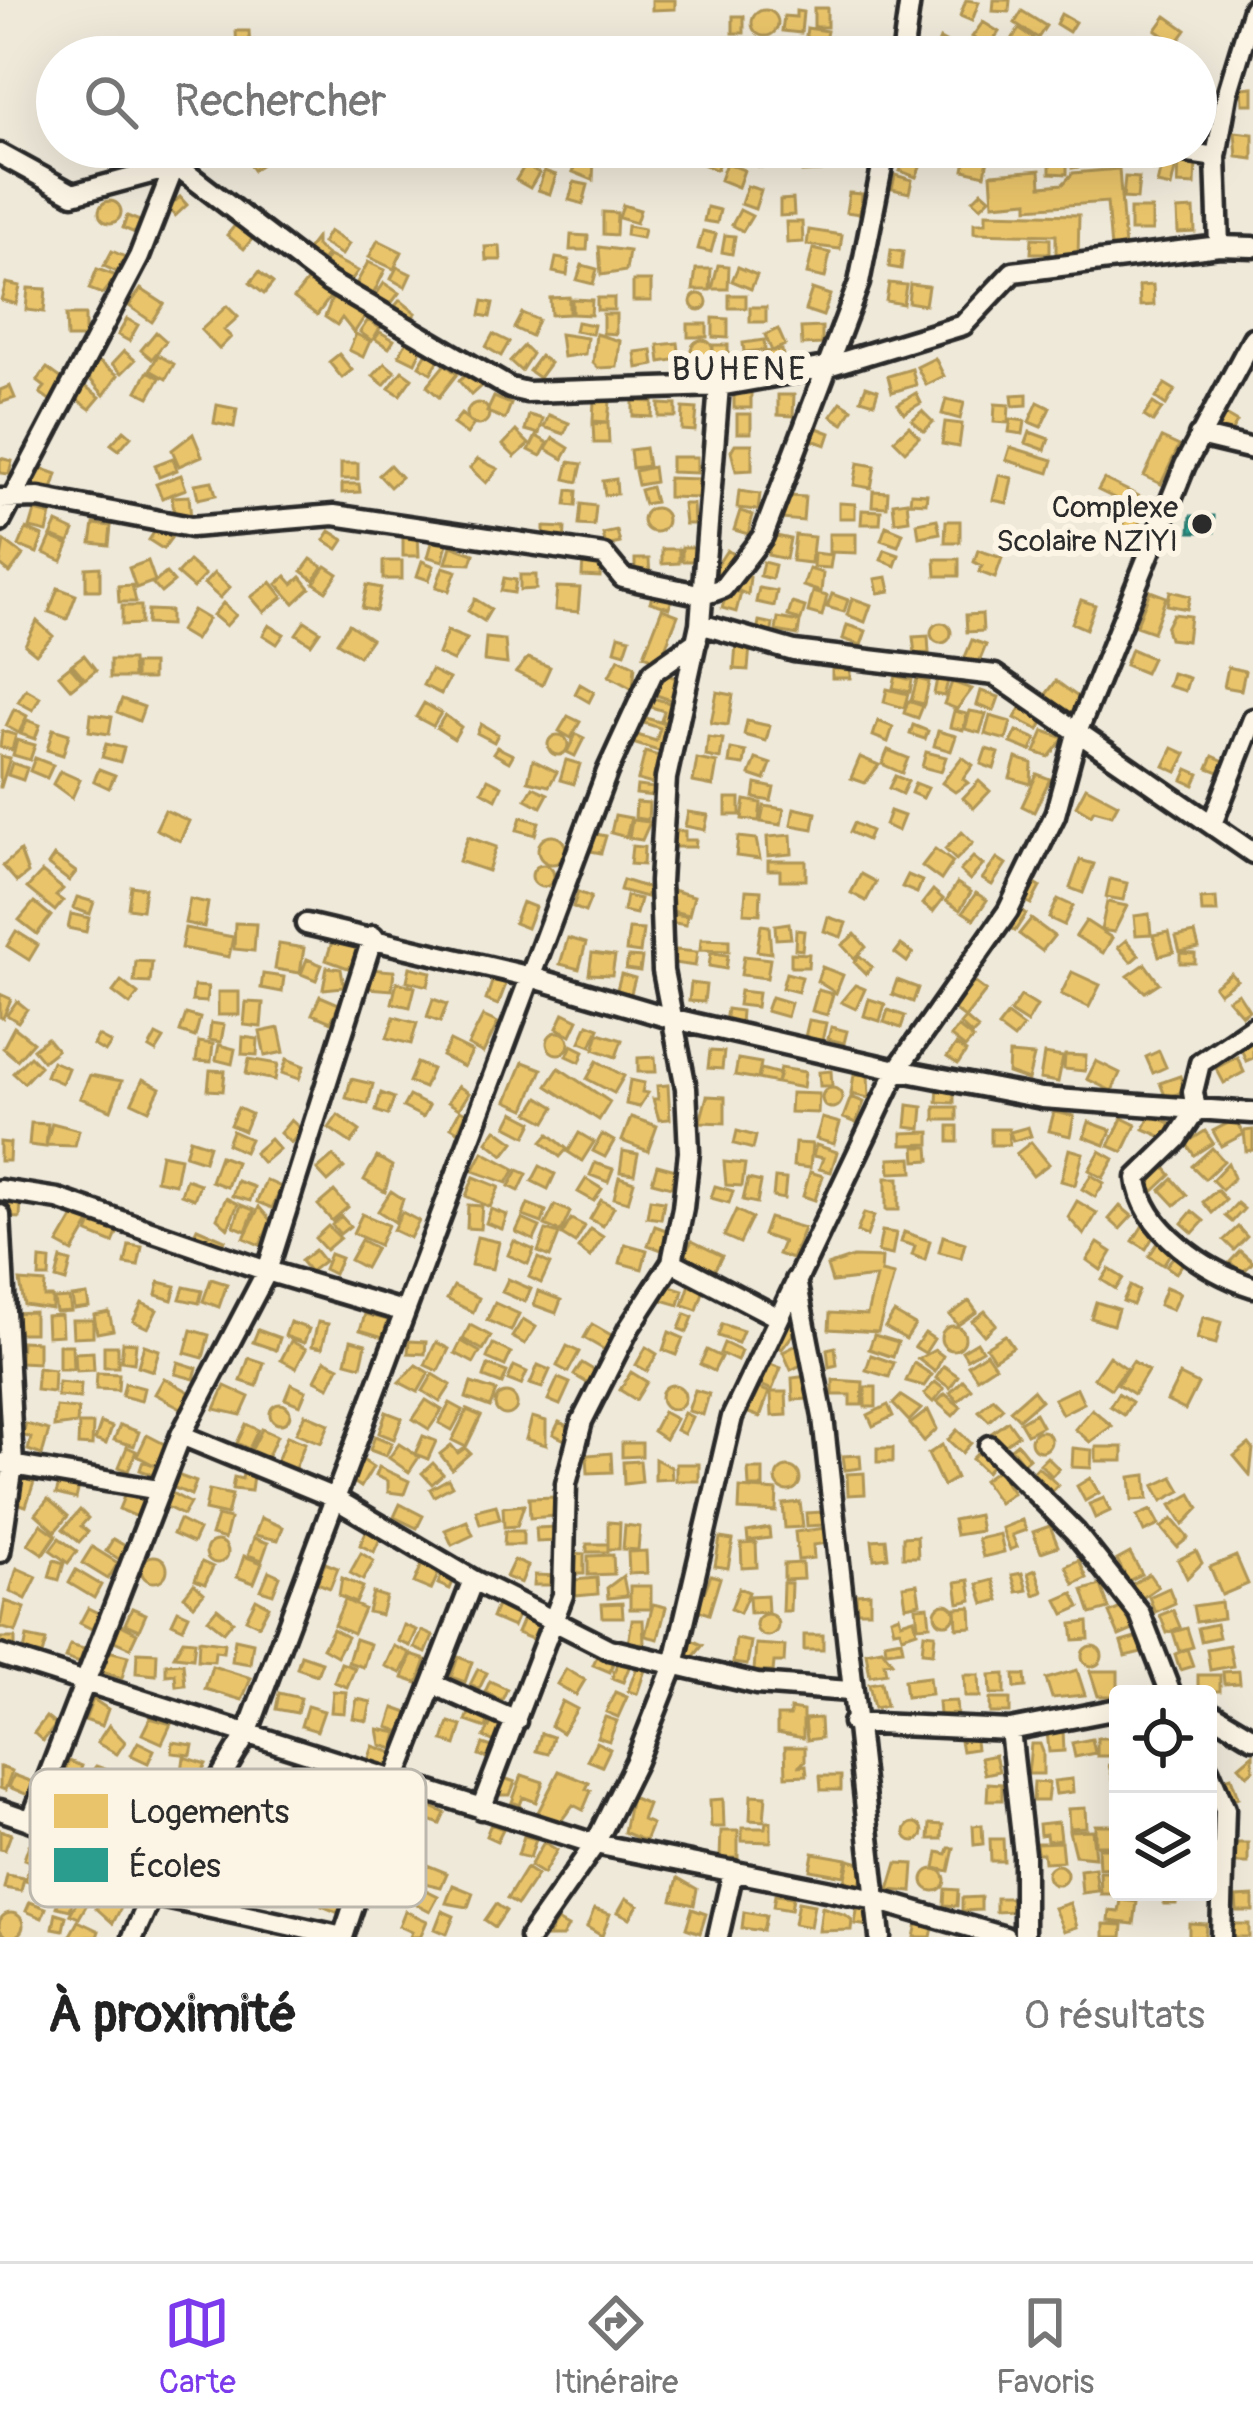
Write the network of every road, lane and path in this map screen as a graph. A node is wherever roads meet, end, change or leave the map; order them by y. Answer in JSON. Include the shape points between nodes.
{"nodes":[{"id":1,"x":910,"y":0,"type":"edge"},
{"id":2,"x":1253,"y":9,"type":"edge"},
{"id":3,"x":905,"y":36,"type":"edge"},
{"id":4,"x":1217,"y":151,"type":"edge"},
{"id":5,"x":0,"y":154,"type":"edge"},
{"id":6,"x":164,"y":168,"type":"edge"},
{"id":7,"x":174,"y":168,"type":"edge"},
{"id":8,"x":179,"y":168,"type":"edge"},
{"id":9,"x":882,"y":168,"type":"edge"},
{"id":10,"x":1216,"y":168,"type":"edge"},
{"id":11,"x":1219,"y":246,"type":"junction"},
{"id":12,"x":1253,"y":247,"type":"edge"},
{"id":13,"x":1253,"y":338,"type":"edge"},
{"id":14,"x":825,"y":367,"type":"junction"},
{"id":15,"x":719,"y":386,"type":"junction"},
{"id":16,"x":1199,"y":436,"type":"junction"},
{"id":17,"x":1253,"y":449,"type":"edge"},
{"id":18,"x":7,"y":499,"type":"edge"},
{"id":19,"x":0,"y":522,"type":"edge"},
{"id":20,"x":703,"y":595,"type":"junction"},
{"id":21,"x":698,"y":632,"type":"junction"},
{"id":22,"x":1253,"y":719,"type":"edge"},
{"id":23,"x":1078,"y":730,"type":"junction"},
{"id":24,"x":1212,"y":824,"type":"junction"},
{"id":25,"x":1253,"y":853,"type":"edge"},
{"id":26,"x":306,"y":924,"type":"dead end"},
{"id":27,"x":373,"y":936,"type":"junction"},
{"id":28,"x":531,"y":977,"type":"junction"},
{"id":29,"x":670,"y":1018,"type":"junction"},
{"id":30,"x":1253,"y":1027,"type":"edge"},
{"id":31,"x":897,"y":1070,"type":"junction"},
{"id":32,"x":1196,"y":1110,"type":"junction"},
{"id":33,"x":1253,"y":1113,"type":"edge"},
{"id":34,"x":0,"y":1190,"type":"edge"},
{"id":35,"x":0,"y":1215,"type":"edge"},
{"id":36,"x":672,"y":1262,"type":"junction"},
{"id":37,"x":267,"y":1271,"type":"junction"},
{"id":38,"x":796,"y":1280,"type":"junction"},
{"id":39,"x":1253,"y":1287,"type":"edge"},
{"id":40,"x":403,"y":1311,"type":"junction"},
{"id":41,"x":778,"y":1318,"type":"junction"},
{"id":42,"x":181,"y":1435,"type":"junction"},
{"id":43,"x":989,"y":1446,"type":"dead end"},
{"id":44,"x":6,"y":1464,"type":"edge"},
{"id":45,"x":159,"y":1490,"type":"junction"},
{"id":46,"x":332,"y":1497,"type":"junction"},
{"id":47,"x":0,"y":1552,"type":"edge"},
{"id":48,"x":473,"y":1580,"type":"junction"},
{"id":49,"x":554,"y":1621,"type":"junction"},
{"id":50,"x":0,"y":1655,"type":"edge"},
{"id":51,"x":674,"y":1665,"type":"junction"},
{"id":52,"x":84,"y":1683,"type":"junction"},
{"id":53,"x":433,"y":1684,"type":"junction"},
{"id":54,"x":1168,"y":1685,"type":"edge"},
{"id":55,"x":849,"y":1691,"type":"junction"},
{"id":56,"x":1109,"y":1710,"type":"edge"},
{"id":57,"x":1217,"y":1716,"type":"edge"},
{"id":58,"x":516,"y":1721,"type":"junction"},
{"id":59,"x":853,"y":1723,"type":"junction"},
{"id":60,"x":1010,"y":1730,"type":"junction"},
{"id":61,"x":247,"y":1734,"type":"junction"},
{"id":62,"x":1253,"y":1738,"type":"edge"},
{"id":63,"x":52,"y":1769,"type":"edge"},
{"id":64,"x":226,"y":1769,"type":"edge"},
{"id":65,"x":352,"y":1769,"type":"edge"},
{"id":66,"x":400,"y":1769,"type":"edge"},
{"id":67,"x":1217,"y":1790,"type":"edge"},
{"id":68,"x":426,"y":1793,"type":"edge"},
{"id":69,"x":481,"y":1809,"type":"junction"},
{"id":70,"x":0,"y":1810,"type":"edge"},
{"id":71,"x":30,"y":1820,"type":"edge"},
{"id":72,"x":595,"y":1844,"type":"junction"},
{"id":73,"x":733,"y":1871,"type":"junction"},
{"id":74,"x":876,"y":1900,"type":"junction"},
{"id":75,"x":147,"y":1907,"type":"edge"},
{"id":76,"x":233,"y":1907,"type":"edge"},
{"id":77,"x":353,"y":1907,"type":"edge"},
{"id":78,"x":133,"y":1937,"type":"edge"},
{"id":79,"x":343,"y":1937,"type":"edge"},
{"id":80,"x":343,"y":1937,"type":"edge"},
{"id":81,"x":530,"y":1937,"type":"edge"},
{"id":82,"x":718,"y":1937,"type":"edge"},
{"id":83,"x":880,"y":1937,"type":"edge"},
{"id":84,"x":1005,"y":1937,"type":"edge"},
{"id":85,"x":1024,"y":1937,"type":"edge"},
{"id":86,"x":1221,"y":1937,"type":"edge"}],
"edges":[{"from":1,"to":3,"type":"street"},
{"from":2,"to":4,"type":"street"},
{"from":5,"to":6,"type":"street","via":[[73,194]]},
{"from":7,"to":18,"type":"street","via":[[139,257]]},
{"from":8,"to":15,"type":"street","via":[[329,282],[510,388]]},
{"from":9,"to":14,"type":"street","via":[[860,283]]},
{"from":10,"to":11,"type":"street"},
{"from":11,"to":12,"type":"street"},
{"from":11,"to":14,"type":"street","via":[[1013,272],[964,325]]},
{"from":13,"to":16,"type":"street"},
{"from":14,"to":15,"type":"street"},
{"from":14,"to":20,"type":"street","via":[[763,536],[723,588]]},
{"from":15,"to":20,"type":"street"},
{"from":16,"to":17,"type":"street"},
{"from":16,"to":23,"type":"street"},
{"from":18,"to":19,"type":"street"},
{"from":18,"to":20,"type":"street","via":[[191,527],[334,515],[418,525],[604,556],[623,578]]},
{"from":20,"to":21,"type":"street"},
{"from":21,"to":23,"type":"street","via":[[982,671]]},
{"from":21,"to":28,"type":"street","via":[[650,678]]},
{"from":21,"to":29,"type":"street","via":[[664,788],[660,882]]},
{"from":22,"to":24,"type":"street"},
{"from":23,"to":24,"type":"street"},
{"from":23,"to":31,"type":"street","via":[[1055,814],[1008,911]]},
{"from":24,"to":25,"type":"street"},
{"from":26,"to":27,"type":"street"},
{"from":27,"to":28,"type":"street"},
{"from":27,"to":37,"type":"street"},
{"from":28,"to":29,"type":"street"},
{"from":28,"to":40,"type":"street"},
{"from":29,"to":31,"type":"street"},
{"from":29,"to":36,"type":"street","via":[[686,1088],[689,1152]]},
{"from":30,"to":32,"type":"street","via":[[1200,1063]]},
{"from":31,"to":32,"type":"street","via":[[1042,1098]]},
{"from":31,"to":38,"type":"street"},
{"from":32,"to":33,"type":"street"},
{"from":32,"to":39,"type":"street","via":[[1140,1172],[1139,1198],[1197,1260]]},
{"from":34,"to":37,"type":"street","via":[[58,1199]]},
{"from":35,"to":44,"type":"street"},
{"from":36,"to":41,"type":"street"},
{"from":36,"to":49,"type":"street","via":[[581,1421],[566,1484],[563,1594]]},
{"from":37,"to":40,"type":"street"},
{"from":37,"to":42,"type":"street"},
{"from":38,"to":41,"type":"street"},
{"from":38,"to":55,"type":"street","via":[[826,1438]]},
{"from":40,"to":46,"type":"street"},
{"from":41,"to":51,"type":"street","via":[[732,1418]]},
{"from":42,"to":45,"type":"street"},
{"from":42,"to":46,"type":"street"},
{"from":43,"to":54,"type":"street","via":[[1075,1532],[1140,1614]]},
{"from":44,"to":45,"type":"street"},
{"from":44,"to":47,"type":"street"},
{"from":45,"to":52,"type":"street"},
{"from":46,"to":48,"type":"street"},
{"from":46,"to":61,"type":"street"},
{"from":48,"to":49,"type":"street"},
{"from":48,"to":53,"type":"street"},
{"from":49,"to":51,"type":"street","via":[[609,1649]]},
{"from":49,"to":58,"type":"street"},
{"from":50,"to":52,"type":"street"},
{"from":51,"to":55,"type":"street","via":[[757,1684]]},
{"from":51,"to":72,"type":"street"},
{"from":52,"to":61,"type":"street"},
{"from":52,"to":63,"type":"street"},
{"from":53,"to":58,"type":"street"},
{"from":53,"to":66,"type":"street"},
{"from":55,"to":59,"type":"street"},
{"from":56,"to":60,"type":"street"},
{"from":57,"to":62,"type":"street"},
{"from":58,"to":69,"type":"street"},
{"from":59,"to":60,"type":"street"},
{"from":59,"to":74,"type":"street"},
{"from":60,"to":85,"type":"street"},
{"from":61,"to":64,"type":"street"},
{"from":61,"to":65,"type":"street"},
{"from":67,"to":86,"type":"street","via":[[1225,1809]]},
{"from":68,"to":69,"type":"street"},
{"from":69,"to":72,"type":"street"},
{"from":70,"to":71,"type":"street"},
{"from":72,"to":73,"type":"street"},
{"from":72,"to":81,"type":"street"},
{"from":73,"to":74,"type":"street"},
{"from":73,"to":82,"type":"street"},
{"from":74,"to":83,"type":"street"},
{"from":74,"to":84,"type":"street"},
{"from":75,"to":78,"type":"street"},
{"from":76,"to":79,"type":"street"},
{"from":77,"to":80,"type":"street"}]}
